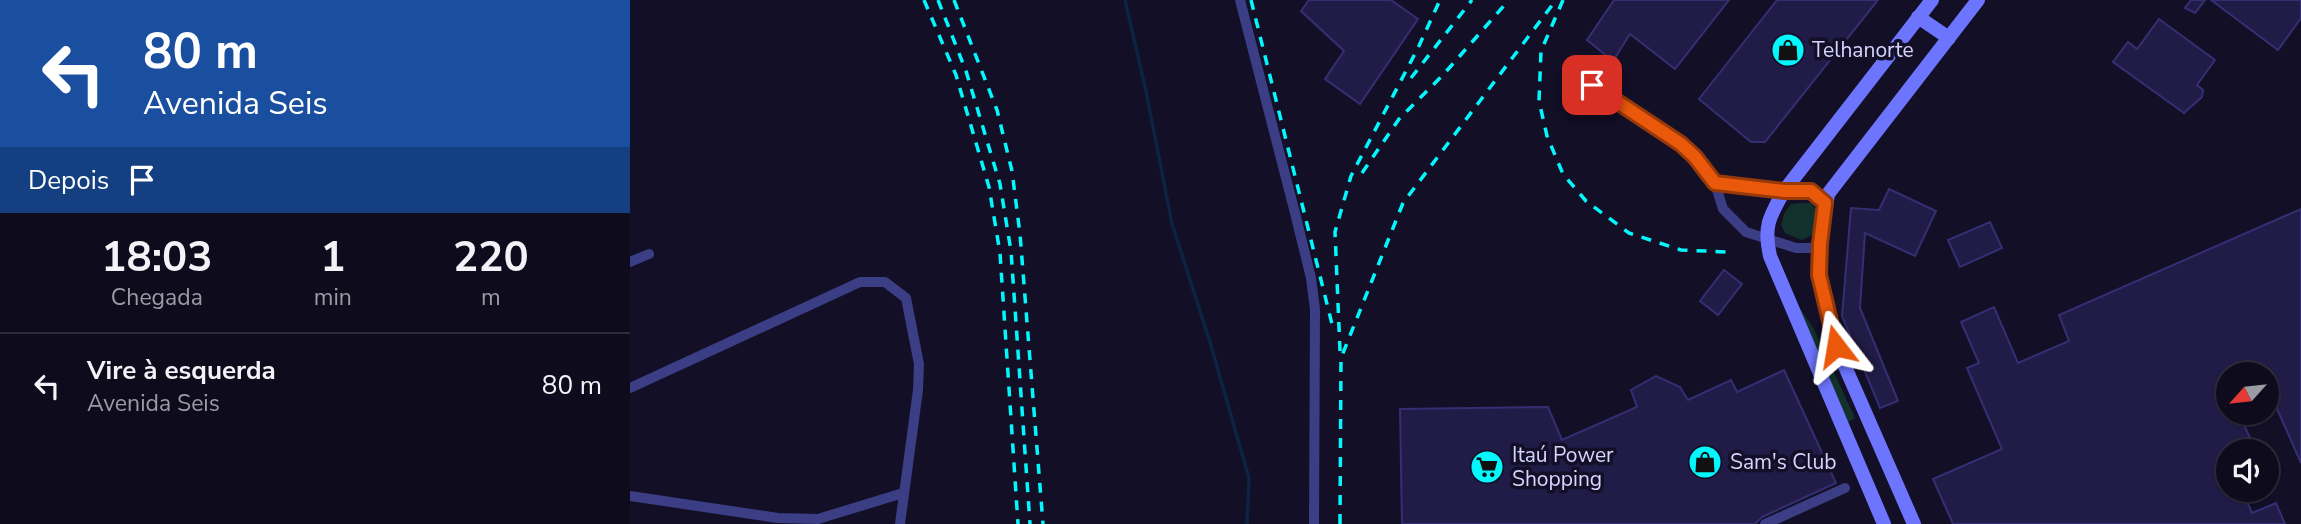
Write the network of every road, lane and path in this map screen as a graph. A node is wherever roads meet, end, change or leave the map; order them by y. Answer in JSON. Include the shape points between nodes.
{"nodes":[{"id":1,"x":1240,"y":0,"type":"edge"},
{"id":2,"x":1932,"y":0,"type":"edge"},
{"id":3,"x":1978,"y":0,"type":"edge"},
{"id":4,"x":1919,"y":17,"type":"junction"},
{"id":5,"x":1949,"y":38,"type":"junction"},
{"id":6,"x":1592,"y":85,"type":"dead end"},
{"id":7,"x":1715,"y":183,"type":"junction"},
{"id":8,"x":1784,"y":191,"type":"junction"},
{"id":9,"x":1825,"y":203,"type":"junction"},
{"id":10,"x":1766,"y":238,"type":"junction"},
{"id":11,"x":1820,"y":244,"type":"junction"},
{"id":12,"x":649,"y":254,"type":"dead end"},
{"id":13,"x":630,"y":262,"type":"edge"},
{"id":14,"x":630,"y":388,"type":"edge"},
{"id":15,"x":1845,"y":488,"type":"dead end"},
{"id":16,"x":903,"y":493,"type":"junction"},
{"id":17,"x":630,"y":496,"type":"edge"},
{"id":18,"x":900,"y":524,"type":"edge"},
{"id":19,"x":1314,"y":524,"type":"edge"},
{"id":20,"x":1765,"y":524,"type":"edge"},
{"id":21,"x":1884,"y":524,"type":"edge"},
{"id":22,"x":1914,"y":524,"type":"edge"}],
"edges":[{"from":1,"to":19,"type":"street","via":[[1314,299]]},
{"from":2,"to":4,"type":"main road"},
{"from":3,"to":5,"type":"main road"},
{"from":4,"to":5,"type":"main road"},
{"from":4,"to":8,"type":"main road"},
{"from":5,"to":9,"type":"main road"},
{"from":6,"to":7,"type":"street","via":[[1681,144]]},
{"from":7,"to":8,"type":"street"},
{"from":7,"to":10,"type":"street","via":[[1718,200],[1731,219],[1746,232]]},
{"from":8,"to":9,"type":"street","via":[[1811,191]]},
{"from":8,"to":10,"type":"main road"},
{"from":9,"to":11,"type":"main road"},
{"from":10,"to":11,"type":"street","via":[[1796,248]]},
{"from":10,"to":21,"type":"main road"},
{"from":11,"to":22,"type":"main road","via":[[1819,275],[1836,346]]},
{"from":12,"to":13,"type":"street"},
{"from":14,"to":16,"type":"street","via":[[860,282],[885,282],[906,298],[919,364]]},
{"from":15,"to":20,"type":"street"},
{"from":16,"to":17,"type":"street","via":[[818,519],[778,518]]},
{"from":16,"to":18,"type":"street"}]}
